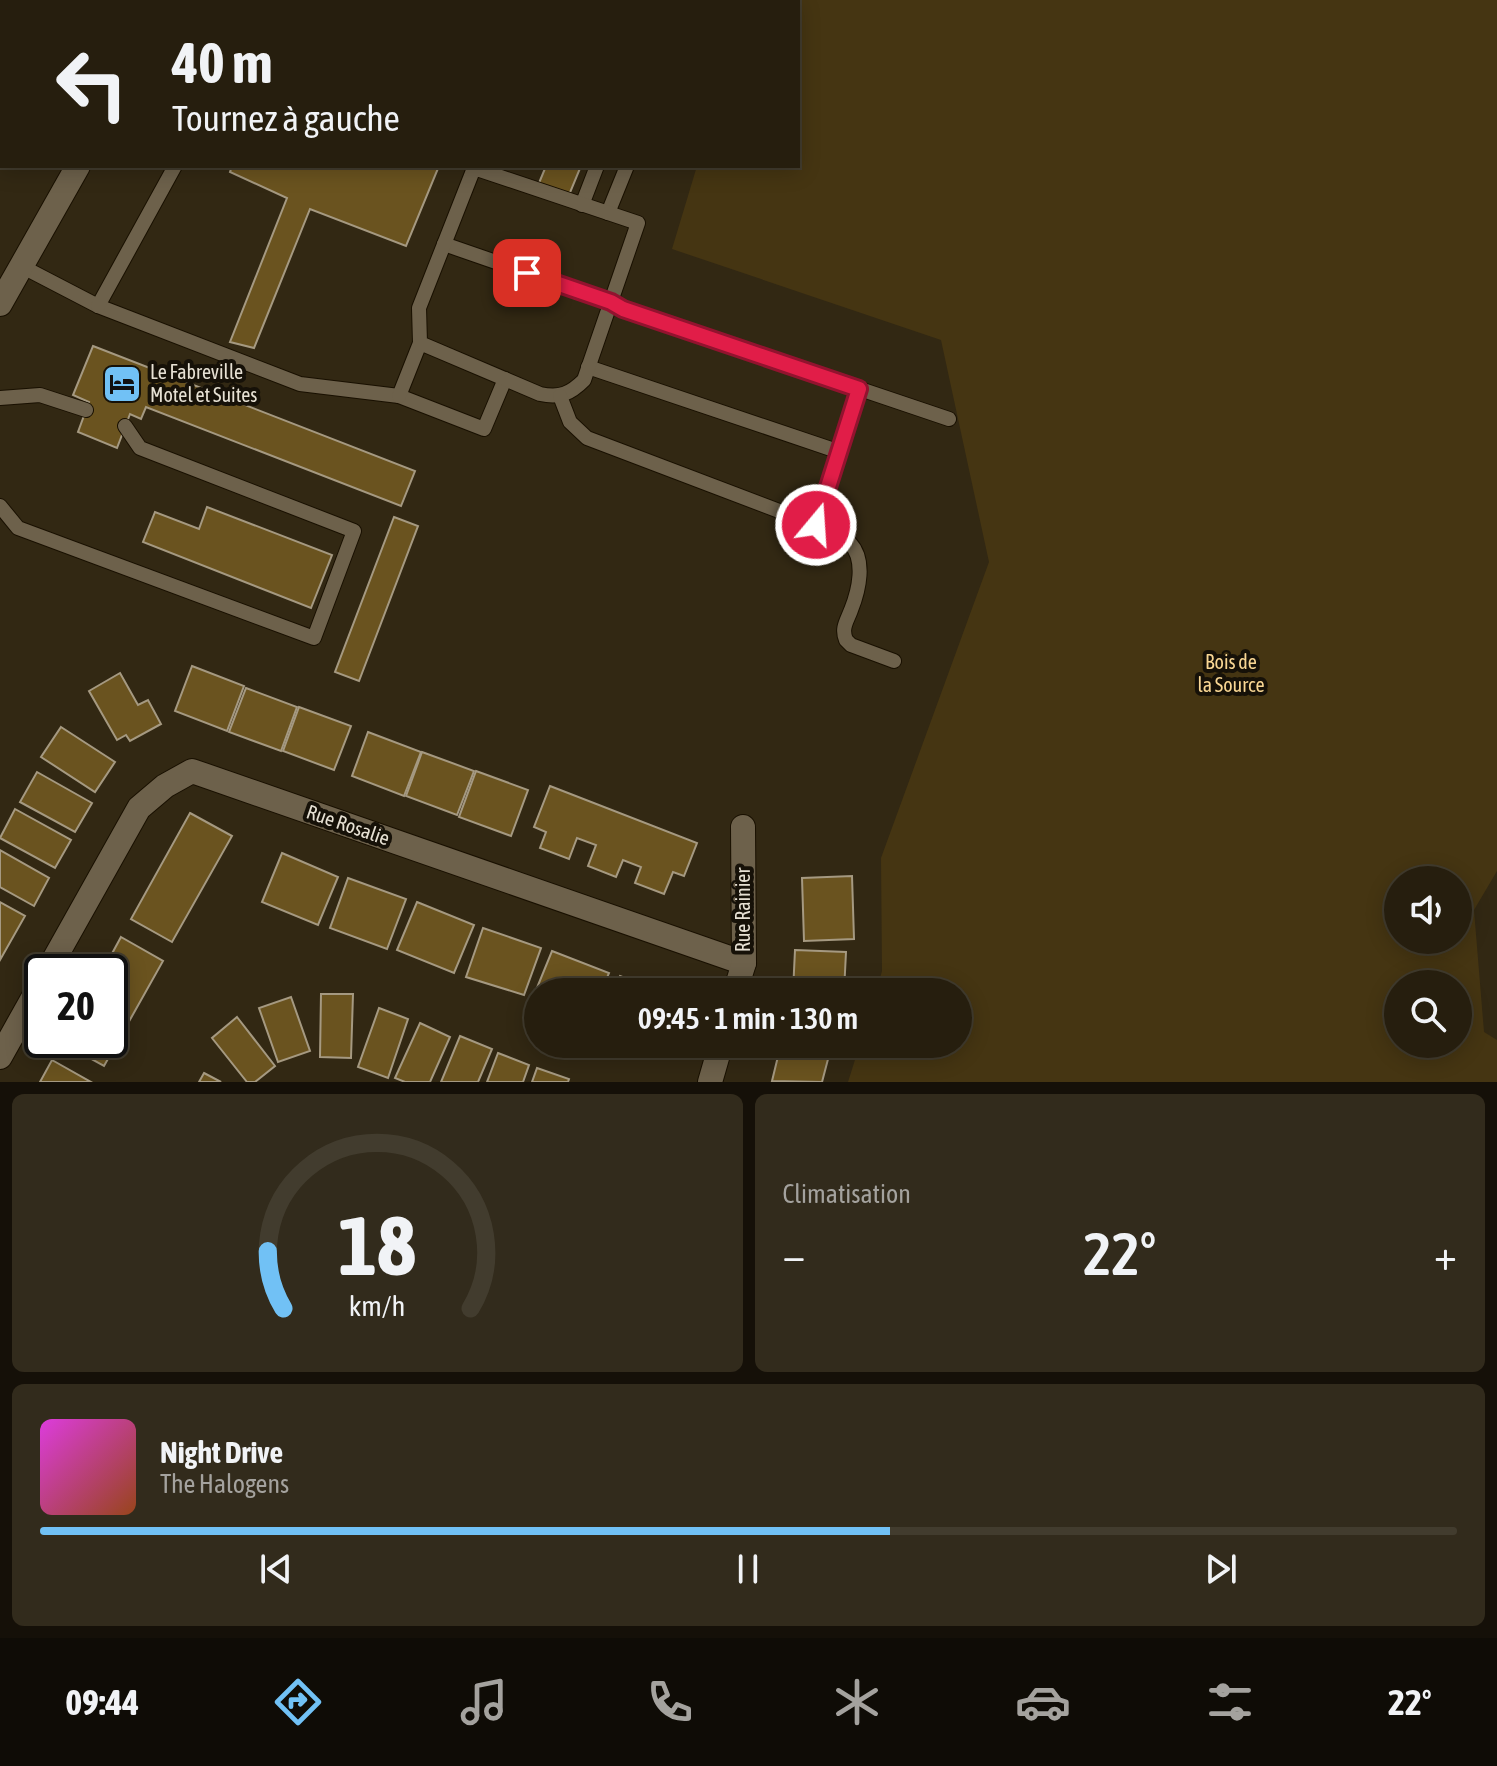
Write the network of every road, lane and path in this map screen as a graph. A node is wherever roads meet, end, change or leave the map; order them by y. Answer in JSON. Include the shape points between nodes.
{"nodes":[{"id":1,"x":77,"y":168,"type":"edge"},
{"id":2,"x":174,"y":168,"type":"edge"},
{"id":3,"x":472,"y":168,"type":"edge"},
{"id":4,"x":475,"y":168,"type":"edge"},
{"id":5,"x":518,"y":168,"type":"edge"},
{"id":6,"x":596,"y":168,"type":"edge"},
{"id":7,"x":626,"y":168,"type":"edge"},
{"id":8,"x":512,"y":181,"type":"junction"},
{"id":9,"x":582,"y":205,"type":"junction"},
{"id":10,"x":608,"y":213,"type":"junction"},
{"id":11,"x":444,"y":244,"type":"junction"},
{"id":12,"x":21,"y":266,"type":"junction"},
{"id":13,"x":611,"y":302,"type":"junction"},
{"id":14,"x":0,"y":304,"type":"edge"},
{"id":15,"x":98,"y":306,"type":"junction"},
{"id":16,"x":420,"y":343,"type":"junction"},
{"id":17,"x":588,"y":367,"type":"junction"},
{"id":18,"x":505,"y":379,"type":"junction"},
{"id":19,"x":859,"y":389,"type":"junction"},
{"id":20,"x":399,"y":396,"type":"junction"},
{"id":21,"x":560,"y":396,"type":"junction"},
{"id":22,"x":0,"y":398,"type":"edge"},
{"id":23,"x":86,"y":410,"type":"dead end"},
{"id":24,"x":949,"y":419,"type":"dead end"},
{"id":25,"x":125,"y":426,"type":"dead end"},
{"id":26,"x":840,"y":452,"type":"junction"},
{"id":27,"x":0,"y":506,"type":"edge"},
{"id":28,"x":816,"y":525,"type":"junction"},
{"id":29,"x":894,"y":661,"type":"dead end"},
{"id":30,"x":743,"y":827,"type":"dead end"},
{"id":31,"x":57,"y":954,"type":"edge"},
{"id":32,"x":744,"y":963,"type":"junction"},
{"id":33,"x":739,"y":978,"type":"edge"},
{"id":34,"x":24,"y":1014,"type":"edge"},
{"id":35,"x":0,"y":1057,"type":"edge"},
{"id":36,"x":717,"y":1058,"type":"edge"},
{"id":37,"x":710,"y":1082,"type":"edge"}],
"edges":[{"from":1,"to":12,"type":"street"},
{"from":2,"to":15,"type":"lane"},
{"from":3,"to":11,"type":"lane"},
{"from":4,"to":8,"type":"lane"},
{"from":5,"to":8,"type":"lane"},
{"from":6,"to":9,"type":"lane"},
{"from":7,"to":10,"type":"lane"},
{"from":8,"to":9,"type":"lane"},
{"from":9,"to":10,"type":"lane"},
{"from":10,"to":13,"type":"lane","via":[[638,223]]},
{"from":11,"to":13,"type":"lane"},
{"from":11,"to":16,"type":"lane","via":[[419,308]]},
{"from":12,"to":14,"type":"street"},
{"from":12,"to":15,"type":"lane"},
{"from":13,"to":17,"type":"lane"},
{"from":13,"to":19,"type":"lane"},
{"from":15,"to":20,"type":"lane","via":[[300,384]]},
{"from":16,"to":18,"type":"lane"},
{"from":16,"to":20,"type":"lane"},
{"from":17,"to":21,"type":"lane","via":[[578,386]]},
{"from":17,"to":26,"type":"lane"},
{"from":18,"to":20,"type":"lane","via":[[484,429]]},
{"from":18,"to":21,"type":"lane"},
{"from":19,"to":24,"type":"lane"},
{"from":19,"to":26,"type":"lane"},
{"from":21,"to":28,"type":"lane","via":[[570,422],[587,438]]},
{"from":22,"to":23,"type":"lane","via":[[40,395]]},
{"from":25,"to":27,"type":"lane","via":[[140,448],[354,531],[314,638],[18,528]]},
{"from":26,"to":28,"type":"lane"},
{"from":28,"to":29,"type":"lane","via":[[849,542],[858,560],[858,591],[845,624],[846,640]]},
{"from":30,"to":32,"type":"street","name":"Rue Rainier"},
{"from":31,"to":32,"type":"street","name":"Rue Rosalie","via":[[139,808],[192,771]]},
{"from":32,"to":33,"type":"street","name":"Rue Rainier"},
{"from":34,"to":35,"type":"street"},
{"from":36,"to":37,"type":"street"}]}
